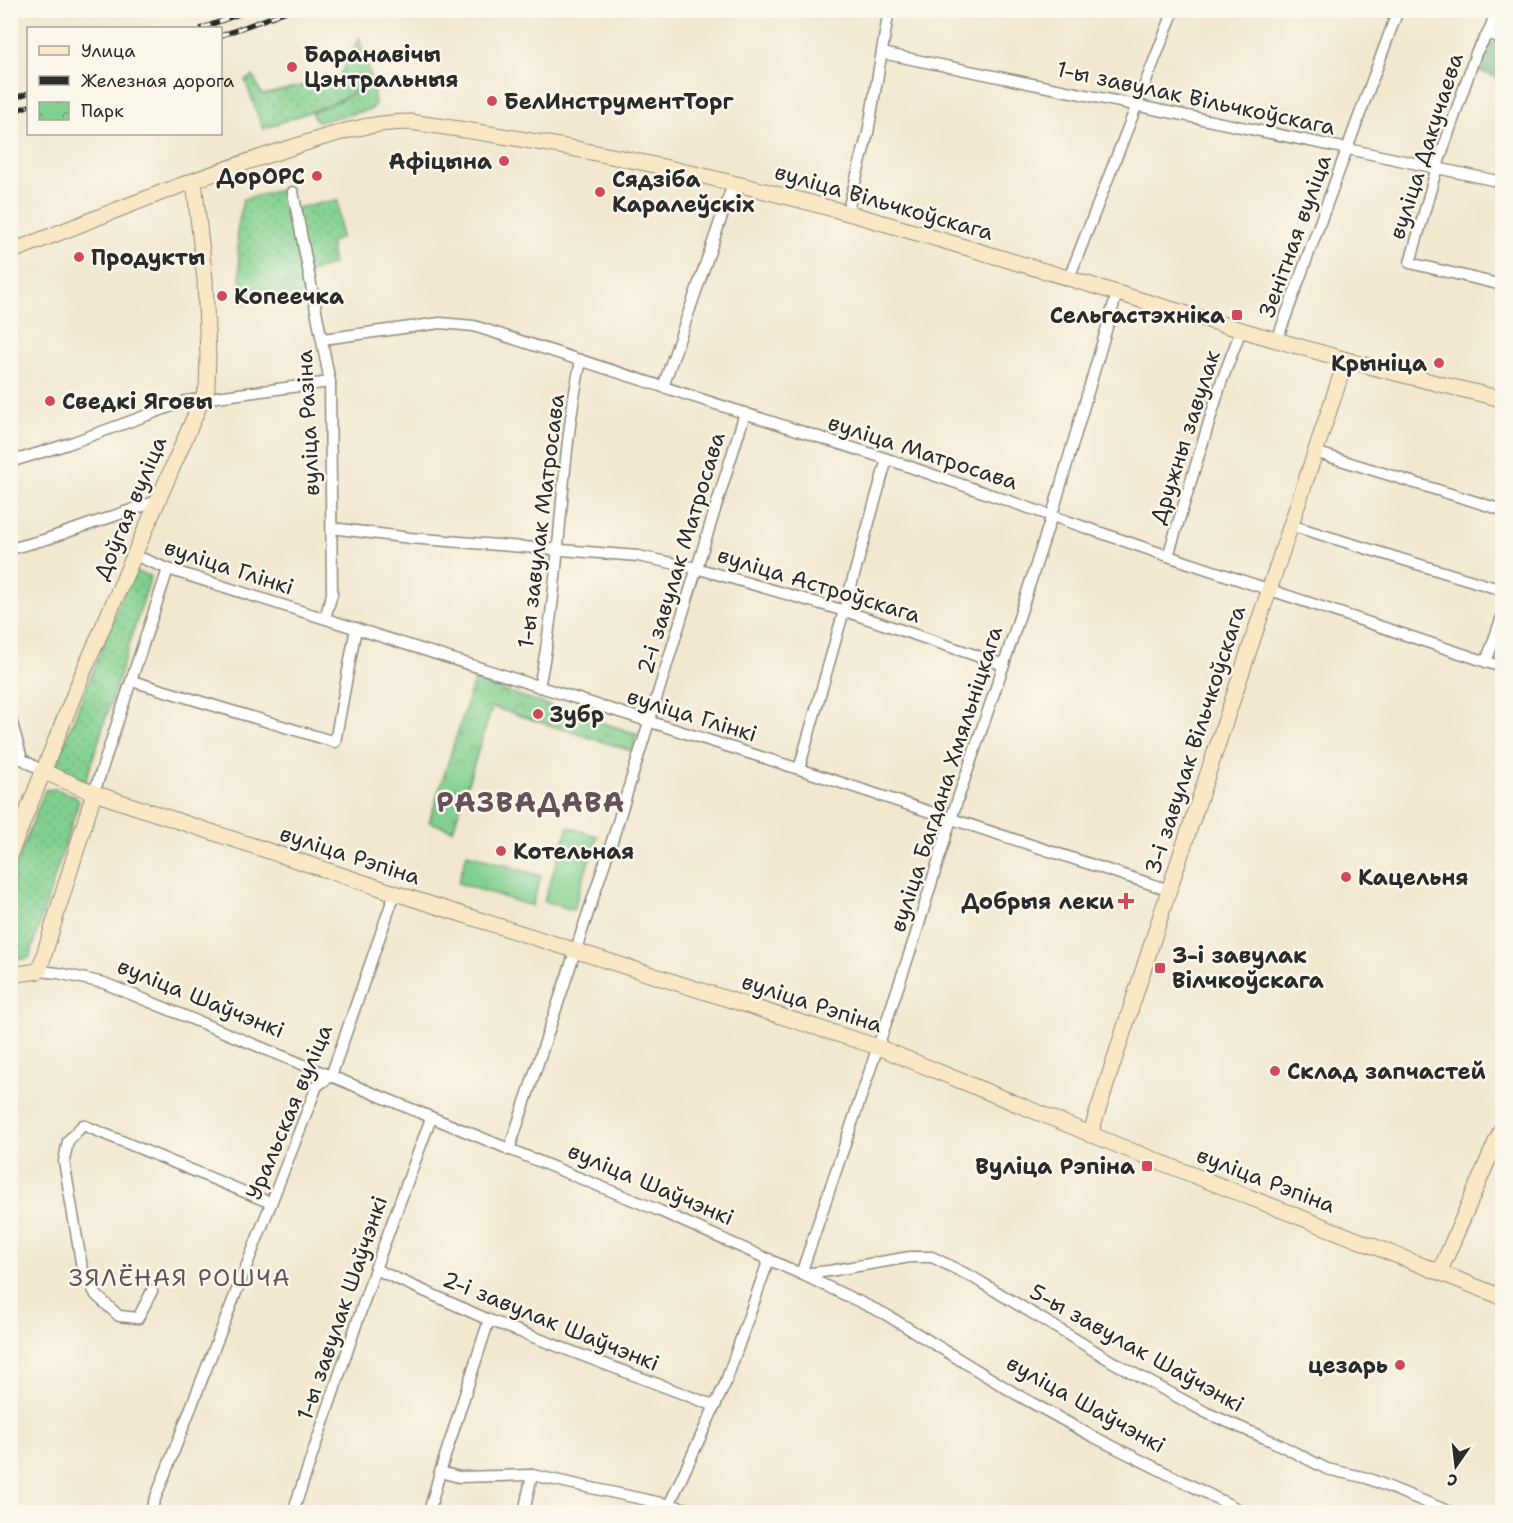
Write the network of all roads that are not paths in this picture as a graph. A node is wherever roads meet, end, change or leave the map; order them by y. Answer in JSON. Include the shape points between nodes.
{"nodes":[{"id":1,"x":889,"y":10,"type":"edge"},
{"id":2,"x":1174,"y":10,"type":"edge"},
{"id":3,"x":1398,"y":10,"type":"edge"},
{"id":4,"x":1497,"y":10,"type":"edge"},
{"id":5,"x":1488,"y":33,"type":"junction"},
{"id":6,"x":1503,"y":39,"type":"edge"},
{"id":7,"x":882,"y":53,"type":"junction"},
{"id":8,"x":1137,"y":105,"type":"junction"},
{"id":9,"x":1348,"y":148,"type":"junction"},
{"id":10,"x":1437,"y":167,"type":"junction"},
{"id":11,"x":194,"y":181,"type":"junction"},
{"id":12,"x":1503,"y":183,"type":"edge"},
{"id":13,"x":733,"y":184,"type":"junction"},
{"id":14,"x":293,"y":192,"type":"dead end"},
{"id":15,"x":847,"y":213,"type":"junction"},
{"id":16,"x":10,"y":252,"type":"edge"},
{"id":17,"x":1069,"y":279,"type":"junction"},
{"id":18,"x":1503,"y":285,"type":"edge"},
{"id":19,"x":1117,"y":293,"type":"junction"},
{"id":20,"x":1240,"y":330,"type":"junction"},
{"id":21,"x":323,"y":339,"type":"junction"},
{"id":22,"x":1277,"y":340,"type":"junction"},
{"id":23,"x":581,"y":360,"type":"junction"},
{"id":24,"x":1346,"y":360,"type":"junction"},
{"id":25,"x":330,"y":382,"type":"junction"},
{"id":26,"x":663,"y":387,"type":"junction"},
{"id":27,"x":204,"y":399,"type":"junction"},
{"id":28,"x":1503,"y":399,"type":"edge"},
{"id":29,"x":745,"y":413,"type":"junction"},
{"id":30,"x":1315,"y":452,"type":"junction"},
{"id":31,"x":887,"y":459,"type":"junction"},
{"id":32,"x":10,"y":462,"type":"edge"},
{"id":33,"x":157,"y":501,"type":"junction"},
{"id":34,"x":1503,"y":510,"type":"edge"},
{"id":35,"x":1052,"y":515,"type":"junction"},
{"id":36,"x":1290,"y":525,"type":"junction"},
{"id":37,"x":332,"y":528,"type":"junction"},
{"id":38,"x":10,"y":549,"type":"edge"},
{"id":39,"x":559,"y":551,"type":"junction"},
{"id":40,"x":134,"y":555,"type":"junction"},
{"id":41,"x":1168,"y":556,"type":"junction"},
{"id":42,"x":696,"y":568,"type":"junction"},
{"id":43,"x":168,"y":569,"type":"junction"},
{"id":44,"x":1269,"y":590,"type":"junction"},
{"id":45,"x":1503,"y":590,"type":"edge"},
{"id":46,"x":845,"y":611,"type":"junction"},
{"id":47,"x":1503,"y":617,"type":"edge"},
{"id":48,"x":324,"y":618,"type":"junction"},
{"id":49,"x":356,"y":628,"type":"junction"},
{"id":50,"x":1486,"y":662,"type":"junction"},
{"id":51,"x":1004,"y":665,"type":"junction"},
{"id":52,"x":1503,"y":667,"type":"edge"},
{"id":53,"x":132,"y":681,"type":"junction"},
{"id":54,"x":539,"y":687,"type":"junction"},
{"id":55,"x":10,"y":716,"type":"edge"},
{"id":56,"x":648,"y":722,"type":"junction"},
{"id":57,"x":22,"y":759,"type":"junction"},
{"id":58,"x":10,"y":761,"type":"edge"},
{"id":59,"x":799,"y":769,"type":"junction"},
{"id":60,"x":42,"y":771,"type":"junction"},
{"id":61,"x":94,"y":793,"type":"junction"},
{"id":62,"x":951,"y":819,"type":"junction"},
{"id":63,"x":10,"y":854,"type":"edge"},
{"id":64,"x":1169,"y":890,"type":"junction"},
{"id":65,"x":395,"y":893,"type":"junction"},
{"id":66,"x":575,"y":951,"type":"junction"},
{"id":67,"x":39,"y":971,"type":"junction"},
{"id":68,"x":10,"y":975,"type":"edge"},
{"id":69,"x":878,"y":1047,"type":"junction"},
{"id":70,"x":331,"y":1076,"type":"junction"},
{"id":71,"x":431,"y":1118,"type":"junction"},
{"id":72,"x":1503,"y":1128,"type":"edge"},
{"id":73,"x":1090,"y":1135,"type":"junction"},
{"id":74,"x":509,"y":1150,"type":"junction"},
{"id":75,"x":271,"y":1203,"type":"junction"},
{"id":76,"x":769,"y":1259,"type":"junction"},
{"id":77,"x":375,"y":1269,"type":"junction"},
{"id":78,"x":1440,"y":1271,"type":"junction"},
{"id":79,"x":801,"y":1274,"type":"junction"},
{"id":80,"x":152,"y":1291,"type":"dead end"},
{"id":81,"x":1503,"y":1297,"type":"edge"},
{"id":82,"x":489,"y":1320,"type":"junction"},
{"id":83,"x":715,"y":1406,"type":"junction"},
{"id":84,"x":440,"y":1472,"type":"junction"},
{"id":85,"x":532,"y":1475,"type":"junction"},
{"id":86,"x":669,"y":1504,"type":"junction"},
{"id":87,"x":695,"y":1511,"type":"edge"},
{"id":88,"x":150,"y":1512,"type":"edge"},
{"id":89,"x":293,"y":1512,"type":"edge"},
{"id":90,"x":429,"y":1512,"type":"edge"},
{"id":91,"x":524,"y":1512,"type":"edge"},
{"id":92,"x":1244,"y":1512,"type":"edge"},
{"id":93,"x":1450,"y":1512,"type":"edge"}],
"edges":[{"from":1,"to":7,"type":"street"},
{"from":2,"to":8,"type":"street"},
{"from":3,"to":9,"type":"street","name":"Зенітная вуліца"},
{"from":4,"to":5,"type":"street","name":"вуліца Дакучаева"},
{"from":5,"to":6,"type":"street"},
{"from":5,"to":10,"type":"street","name":"вуліца Дакучаева","via":[[1476,53]]},
{"from":7,"to":8,"type":"street","name":"1-ы завулак Вільчкоўскага"},
{"from":7,"to":15,"type":"street","via":[[868,133]]},
{"from":8,"to":9,"type":"street","name":"1-ы завулак Вільчкоўскага"},
{"from":8,"to":17,"type":"street"},
{"from":9,"to":10,"type":"street","name":"1-ы завулак Вільчкоўскага"},
{"from":9,"to":22,"type":"street","name":"Зенітная вуліца"},
{"from":10,"to":12,"type":"street","name":"1-ы завулак Вільчкоўскага"},
{"from":10,"to":18,"type":"street","name":"вуліца Дакучаева","via":[[1410,262]]},
{"from":11,"to":13,"type":"street","name":"вуліца Вільчкоўскага","via":[[343,131],[411,122],[537,141]]},
{"from":11,"to":16,"type":"street","name":"вуліца Вільчкоўскага"},
{"from":11,"to":27,"type":"street","name":"Доўгая вуліца","via":[[208,345],[209,374]]},
{"from":13,"to":15,"type":"street","name":"вуліца Вільчкоўскага"},
{"from":13,"to":26,"type":"street"},
{"from":14,"to":21,"type":"street","name":"вуліца Разіна"},
{"from":15,"to":17,"type":"street","name":"вуліца Вільчкоўскага"},
{"from":17,"to":19,"type":"street","name":"вуліца Вільчкоўскага"},
{"from":19,"to":20,"type":"street","name":"вуліца Вільчкоўскага"},
{"from":19,"to":35,"type":"street","name":"вуліца Багдана Хмяльніцкага"},
{"from":20,"to":22,"type":"street","name":"вуліца Вільчкоўскага"},
{"from":20,"to":41,"type":"street","name":"Дружны завулак"},
{"from":21,"to":23,"type":"street","name":"вуліца Матросава","via":[[450,323],[474,326]]},
{"from":21,"to":25,"type":"street","name":"вуліца Разіна"},
{"from":22,"to":24,"type":"street","name":"вуліца Вільчкоўскага"},
{"from":23,"to":26,"type":"street","name":"вуліца Матросава"},
{"from":23,"to":39,"type":"street","name":"1-ы завулак Матросава"},
{"from":24,"to":28,"type":"street","name":"вуліца Вільчкоўскага"},
{"from":24,"to":30,"type":"street","name":"3-і завулак Вільчкоўскага"},
{"from":25,"to":27,"type":"street"},
{"from":25,"to":37,"type":"street","name":"вуліца Разіна"},
{"from":26,"to":29,"type":"street","name":"вуліца Матросава"},
{"from":27,"to":32,"type":"street","via":[[186,401]]},
{"from":27,"to":33,"type":"street","name":"Доўгая вуліца"},
{"from":29,"to":31,"type":"street","name":"вуліца Матросава"},
{"from":29,"to":42,"type":"street","name":"2-і завулак Матросава"},
{"from":30,"to":34,"type":"street"},
{"from":30,"to":36,"type":"street","name":"3-і завулак Вільчкоўскага"},
{"from":31,"to":35,"type":"street","name":"вуліца Матросава"},
{"from":31,"to":46,"type":"street"},
{"from":33,"to":38,"type":"street"},
{"from":33,"to":40,"type":"street","name":"Доўгая вуліца"},
{"from":35,"to":41,"type":"street","name":"вуліца Матросава"},
{"from":35,"to":51,"type":"street","name":"вуліца Багдана Хмяльніцкага"},
{"from":36,"to":44,"type":"street","name":"3-і завулак Вільчкоўскага"},
{"from":36,"to":45,"type":"street"},
{"from":37,"to":39,"type":"street","name":"вуліца Астроўскага"},
{"from":37,"to":48,"type":"street","name":"вуліца Разіна","via":[[332,594]]},
{"from":39,"to":42,"type":"street","name":"вуліца Астроўскага","via":[[638,556]]},
{"from":39,"to":54,"type":"street","name":"1-ы завулак Матросава"},
{"from":40,"to":43,"type":"street","name":"вуліца Глінкі"},
{"from":40,"to":60,"type":"street","name":"Доўгая вуліца"},
{"from":41,"to":44,"type":"street","name":"вуліца Матросава"},
{"from":42,"to":46,"type":"street","name":"вуліца Астроўскага"},
{"from":42,"to":56,"type":"street","name":"2-і завулак Матросава"},
{"from":43,"to":48,"type":"street","name":"вуліца Глінкі"},
{"from":43,"to":53,"type":"street"},
{"from":44,"to":50,"type":"street","name":"вуліца Матросава"},
{"from":44,"to":64,"type":"street","name":"3-і завулак Вільчкоўскага"},
{"from":46,"to":51,"type":"street","name":"вуліца Астроўскага"},
{"from":46,"to":59,"type":"street"},
{"from":47,"to":50,"type":"street"},
{"from":48,"to":49,"type":"street","name":"вуліца Глінкі"},
{"from":49,"to":53,"type":"street","via":[[335,742]]},
{"from":49,"to":54,"type":"street","name":"вуліца Глінкі"},
{"from":50,"to":52,"type":"street","name":"вуліца Матросава"},
{"from":51,"to":62,"type":"street","name":"вуліца Багдана Хмяльніцкага"},
{"from":53,"to":61,"type":"street"},
{"from":54,"to":56,"type":"street","name":"вуліца Глінкі"},
{"from":55,"to":57,"type":"street"},
{"from":56,"to":59,"type":"street","name":"вуліца Глінкі"},
{"from":56,"to":66,"type":"street","name":"2-і завулак Матросава"},
{"from":57,"to":58,"type":"street"},
{"from":57,"to":60,"type":"street"},
{"from":59,"to":62,"type":"street","name":"вуліца Глінкі"},
{"from":60,"to":61,"type":"street"},
{"from":60,"to":63,"type":"street","name":"Доўгая вуліца"},
{"from":61,"to":65,"type":"street","name":"вуліца Рэпіна"},
{"from":61,"to":67,"type":"street"},
{"from":62,"to":64,"type":"street","name":"вуліца Глінкі"},
{"from":62,"to":69,"type":"street","name":"вуліца Багдана Хмяльніцкага"},
{"from":64,"to":73,"type":"street","name":"3-і завулак Вільчкоўскага"},
{"from":65,"to":66,"type":"street","name":"вуліца Рэпіна"},
{"from":65,"to":70,"type":"street","name":"Уральская вуліца"},
{"from":66,"to":69,"type":"street","name":"вуліца Рэпіна"},
{"from":66,"to":74,"type":"street","name":"2-і завулак Матросава"},
{"from":67,"to":68,"type":"street","name":"вуліца Шаўчэнкі"},
{"from":67,"to":70,"type":"street","name":"вуліца Шаўчэнкі","via":[[104,983]]},
{"from":69,"to":73,"type":"street","name":"вуліца Рэпіна"},
{"from":69,"to":79,"type":"street","name":"вуліца Багдана Хмяльніцкага"},
{"from":70,"to":71,"type":"street","name":"вуліца Шаўчэнкі"},
{"from":70,"to":75,"type":"street","name":"Уральская вуліца","via":[[317,1086]]},
{"from":71,"to":74,"type":"street","name":"вуліца Шаўчэнкі"},
{"from":71,"to":77,"type":"street","name":"1-ы завулак Шаўчэнкі"},
{"from":72,"to":78,"type":"street"},
{"from":73,"to":78,"type":"street","name":"вуліца Рэпіна"},
{"from":74,"to":76,"type":"street","name":"вуліца Шаўчэнкі"},
{"from":75,"to":80,"type":"street","via":[[82,1125],[68,1141],[64,1161],[82,1268],[96,1295],[119,1316],[138,1318]]},
{"from":75,"to":88,"type":"street","name":"Уральская вуліца"},
{"from":76,"to":79,"type":"street","name":"вуліца Шаўчэнкі"},
{"from":76,"to":83,"type":"street"},
{"from":77,"to":82,"type":"street","name":"2-і завулак Шаўчэнкі"},
{"from":77,"to":89,"type":"street","name":"1-ы завулак Шаўчэнкі"},
{"from":78,"to":81,"type":"street","name":"вуліца Рэпіна"},
{"from":79,"to":92,"type":"street","name":"вуліца Шаўчэнкі","via":[[885,1314],[1090,1435]]},
{"from":79,"to":93,"type":"street","name":"5-ы завулак Шаўчэнкі","via":[[932,1257],[1208,1413],[1327,1469],[1367,1478]]},
{"from":82,"to":83,"type":"street","name":"2-і завулак Шаўчэнкі"},
{"from":82,"to":84,"type":"street"},
{"from":83,"to":86,"type":"street"},
{"from":84,"to":85,"type":"street","via":[[459,1477]]},
{"from":84,"to":90,"type":"street"},
{"from":85,"to":86,"type":"street"},
{"from":85,"to":91,"type":"street"},
{"from":86,"to":87,"type":"street"}]}
